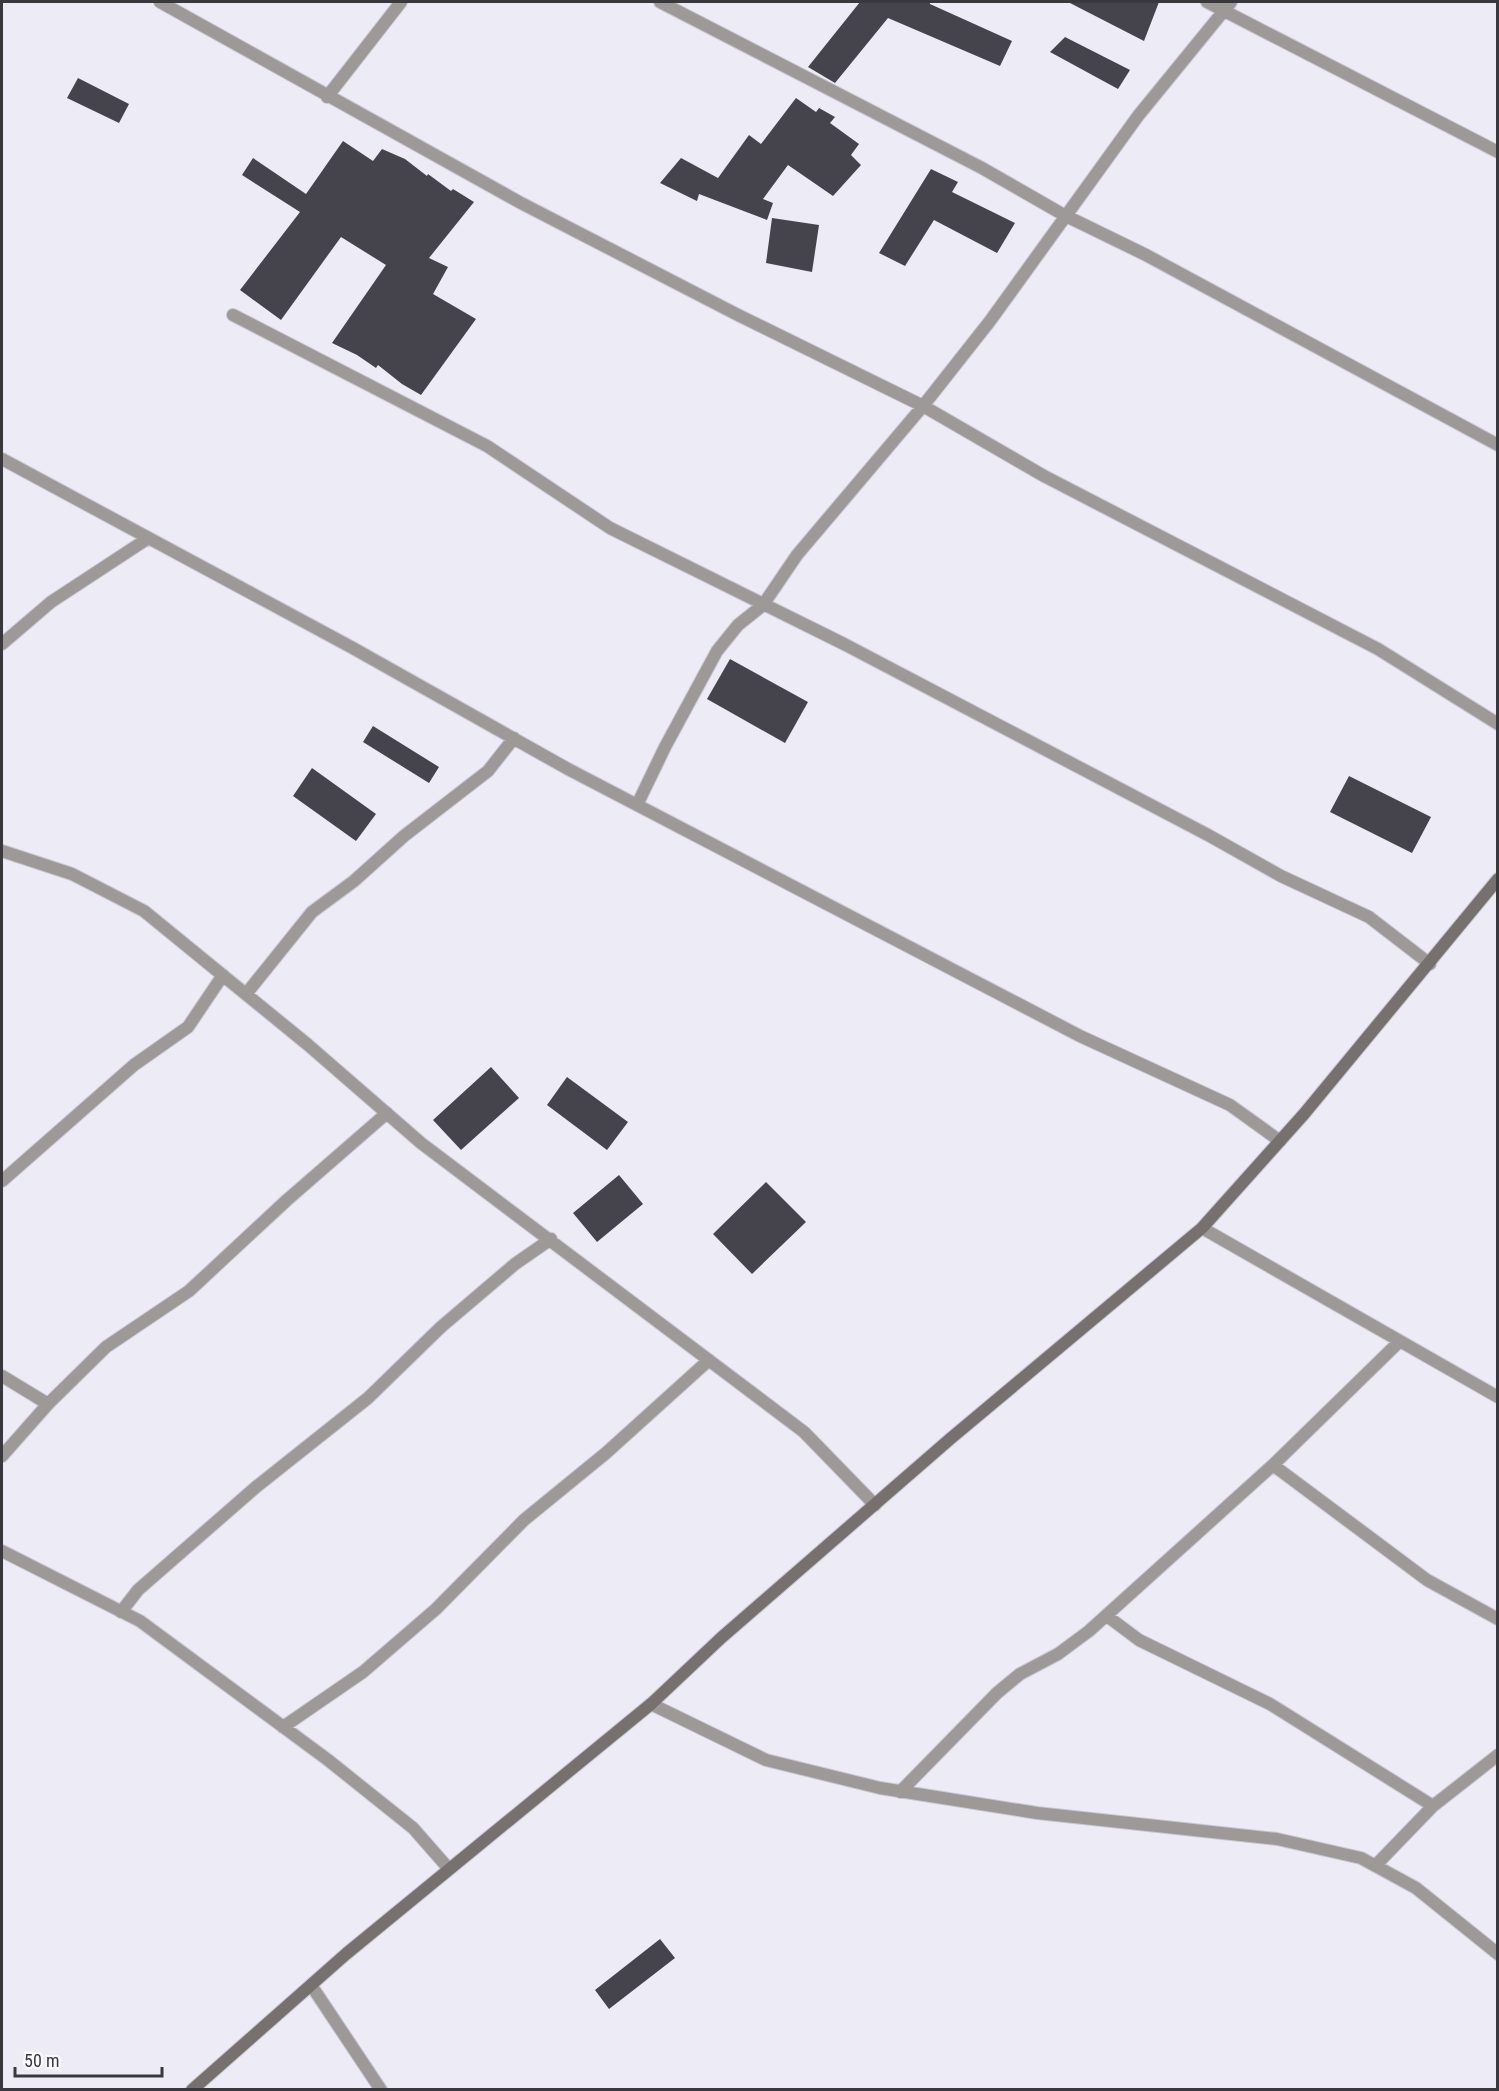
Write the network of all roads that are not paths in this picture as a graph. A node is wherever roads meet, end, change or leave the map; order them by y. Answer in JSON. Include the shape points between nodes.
{"nodes":[{"id":1,"x":160,"y":2,"type":"edge"},
{"id":2,"x":401,"y":2,"type":"edge"},
{"id":3,"x":660,"y":2,"type":"edge"},
{"id":4,"x":1207,"y":2,"type":"edge"},
{"id":5,"x":1228,"y":6,"type":"edge"},
{"id":6,"x":327,"y":97,"type":"junction"},
{"id":7,"x":1497,"y":152,"type":"edge"},
{"id":8,"x":1064,"y":215,"type":"junction"},
{"id":9,"x":233,"y":315,"type":"dead end"},
{"id":10,"x":923,"y":406,"type":"junction"},
{"id":11,"x":1497,"y":445,"type":"edge"},
{"id":12,"x":2,"y":459,"type":"edge"},
{"id":13,"x":147,"y":539,"type":"junction"},
{"id":14,"x":763,"y":605,"type":"junction"},
{"id":15,"x":2,"y":644,"type":"edge"},
{"id":16,"x":1497,"y":724,"type":"edge"},
{"id":17,"x":514,"y":738,"type":"junction"},
{"id":18,"x":638,"y":805,"type":"junction"},
{"id":19,"x":2,"y":850,"type":"edge"},
{"id":20,"x":1497,"y":879,"type":"edge"},
{"id":21,"x":1430,"y":964,"type":"junction"},
{"id":22,"x":223,"y":975,"type":"junction"},
{"id":23,"x":246,"y":994,"type":"junction"},
{"id":24,"x":387,"y":1113,"type":"junction"},
{"id":25,"x":1280,"y":1141,"type":"junction"},
{"id":26,"x":2,"y":1180,"type":"edge"},
{"id":27,"x":1202,"y":1228,"type":"junction"},
{"id":28,"x":551,"y":1239,"type":"junction"},
{"id":29,"x":1400,"y":1341,"type":"junction"},
{"id":30,"x":709,"y":1360,"type":"junction"},
{"id":31,"x":2,"y":1376,"type":"edge"},
{"id":32,"x":1497,"y":1397,"type":"edge"},
{"id":33,"x":48,"y":1404,"type":"junction"},
{"id":34,"x":2,"y":1456,"type":"edge"},
{"id":35,"x":1273,"y":1465,"type":"junction"},
{"id":36,"x":875,"y":1504,"type":"junction"},
{"id":37,"x":2,"y":1551,"type":"edge"},
{"id":38,"x":121,"y":1611,"type":"junction"},
{"id":39,"x":1107,"y":1616,"type":"junction"},
{"id":40,"x":1497,"y":1619,"type":"edge"},
{"id":41,"x":651,"y":1704,"type":"junction"},
{"id":42,"x":283,"y":1728,"type":"junction"},
{"id":43,"x":1497,"y":1755,"type":"edge"},
{"id":44,"x":900,"y":1792,"type":"junction"},
{"id":45,"x":1433,"y":1806,"type":"junction"},
{"id":46,"x":1375,"y":1866,"type":"junction"},
{"id":47,"x":449,"y":1869,"type":"junction"},
{"id":48,"x":1497,"y":1954,"type":"edge"},
{"id":49,"x":311,"y":1985,"type":"junction"},
{"id":50,"x":192,"y":2090,"type":"edge"},
{"id":51,"x":381,"y":2090,"type":"edge"}],
"edges":[{"from":1,"to":6,"type":"street"},
{"from":2,"to":6,"type":"street"},
{"from":3,"to":8,"type":"street","via":[[982,168]]},
{"from":4,"to":5,"type":"street"},
{"from":5,"to":7,"type":"street"},
{"from":5,"to":8,"type":"street"},
{"from":6,"to":10,"type":"street","via":[[531,208]]},
{"from":8,"to":10,"type":"street","via":[[990,321]]},
{"from":8,"to":11,"type":"street","via":[[1146,255]]},
{"from":9,"to":14,"type":"street","via":[[487,446],[610,528]]},
{"from":10,"to":14,"type":"street","via":[[797,555]]},
{"from":10,"to":16,"type":"street","via":[[1044,477],[1378,649]]},
{"from":12,"to":13,"type":"street"},
{"from":13,"to":15,"type":"street","via":[[51,602]]},
{"from":13,"to":17,"type":"street"},
{"from":14,"to":18,"type":"street","via":[[738,625],[717,651]]},
{"from":14,"to":21,"type":"street","via":[[1281,876],[1369,917]]},
{"from":17,"to":18,"type":"street"},
{"from":17,"to":23,"type":"street","via":[[488,771],[312,912]]},
{"from":18,"to":25,"type":"street","via":[[1080,1036],[1230,1104]]},
{"from":19,"to":22,"type":"street","via":[[72,874],[144,911]]},
{"from":20,"to":21,"type":"street"},
{"from":21,"to":25,"type":"street"},
{"from":22,"to":23,"type":"street"},
{"from":22,"to":26,"type":"street","via":[[188,1027],[134,1065]]},
{"from":23,"to":24,"type":"street"},
{"from":24,"to":28,"type":"street","via":[[421,1143]]},
{"from":24,"to":33,"type":"street","via":[[189,1291],[106,1347]]},
{"from":25,"to":27,"type":"street"},
{"from":27,"to":29,"type":"street"},
{"from":27,"to":36,"type":"street"},
{"from":28,"to":30,"type":"street"},
{"from":28,"to":38,"type":"street","via":[[515,1263],[449,1320],[368,1398],[256,1487],[138,1590]]},
{"from":29,"to":32,"type":"street"},
{"from":29,"to":35,"type":"street"},
{"from":30,"to":36,"type":"street","via":[[804,1432]]},
{"from":30,"to":42,"type":"street","via":[[524,1520],[436,1609],[363,1672]]},
{"from":31,"to":33,"type":"street"},
{"from":33,"to":34,"type":"street"},
{"from":35,"to":39,"type":"street"},
{"from":35,"to":40,"type":"street","via":[[1427,1580]]},
{"from":36,"to":41,"type":"street"},
{"from":37,"to":38,"type":"street"},
{"from":38,"to":42,"type":"street","via":[[140,1621]]},
{"from":39,"to":44,"type":"street","via":[[1059,1654],[1020,1674],[997,1693]]},
{"from":39,"to":45,"type":"street","via":[[1139,1640],[1270,1704]]},
{"from":41,"to":44,"type":"street","via":[[766,1760]]},
{"from":41,"to":47,"type":"street"},
{"from":42,"to":47,"type":"street","via":[[413,1828]]},
{"from":43,"to":45,"type":"street"},
{"from":44,"to":46,"type":"street","via":[[1049,1815],[1277,1839],[1361,1858]]},
{"from":45,"to":46,"type":"street"},
{"from":46,"to":48,"type":"street","via":[[1416,1888]]},
{"from":47,"to":49,"type":"street"},
{"from":49,"to":50,"type":"street"},
{"from":49,"to":51,"type":"street"}]}
